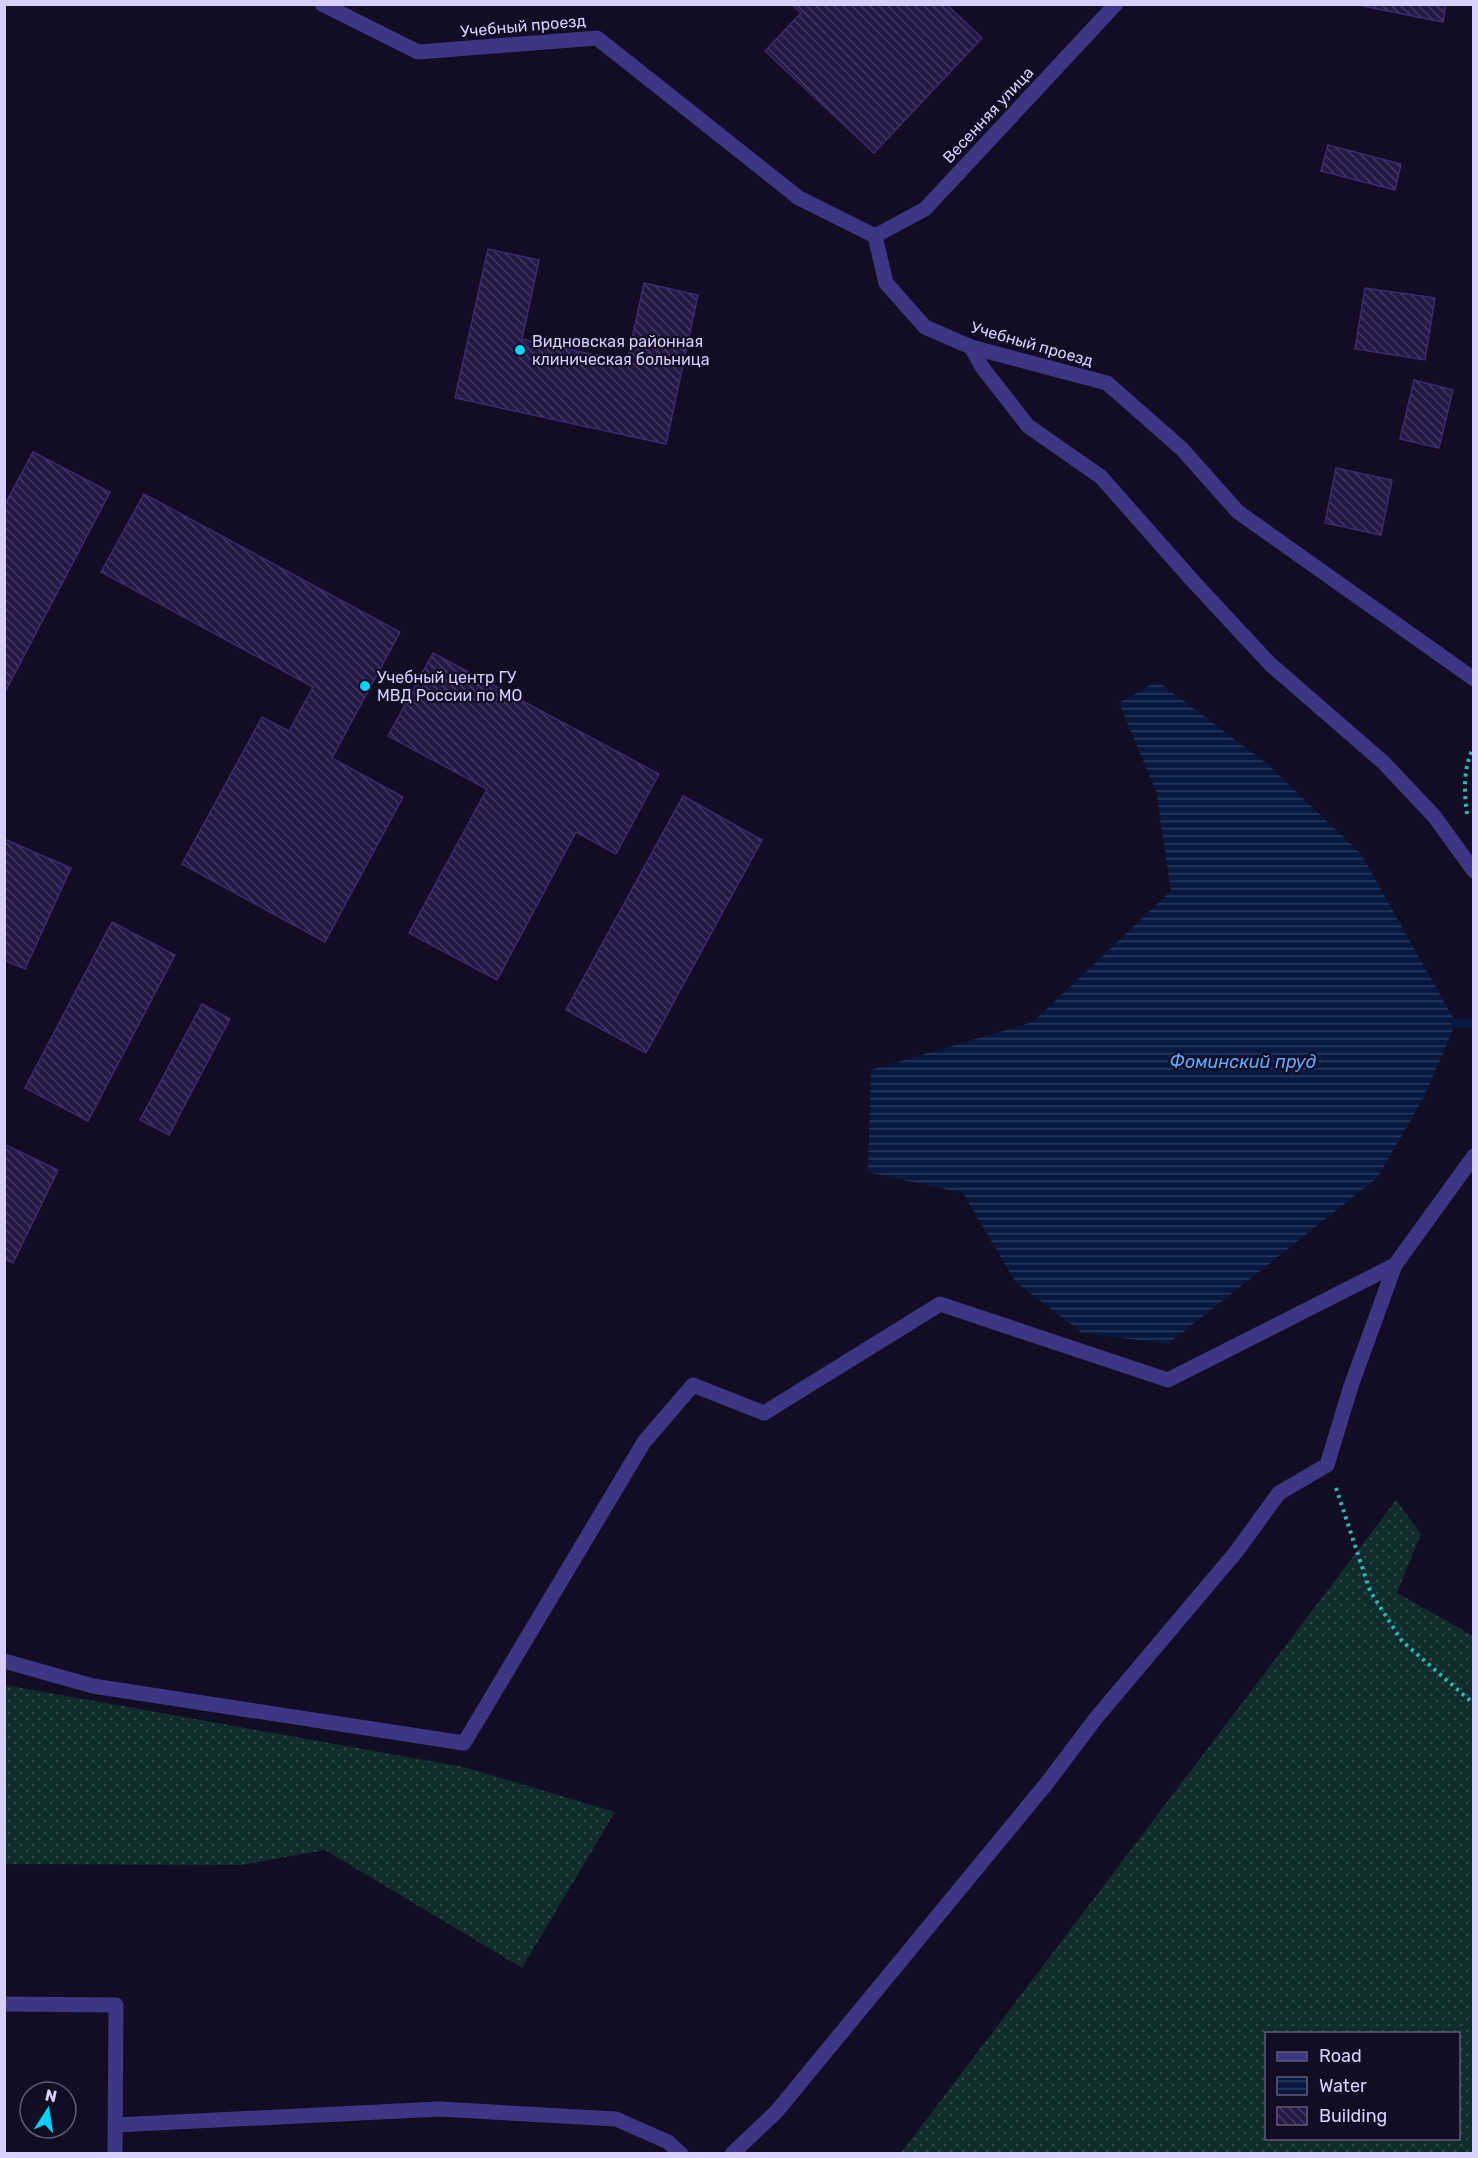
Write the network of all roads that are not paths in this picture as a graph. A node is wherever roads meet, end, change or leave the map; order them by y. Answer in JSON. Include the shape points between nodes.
{"nodes":[{"id":1,"x":322,"y":4,"type":"edge"},
{"id":2,"x":1116,"y":4,"type":"edge"},
{"id":3,"x":875,"y":237,"type":"junction"},
{"id":4,"x":971,"y":347,"type":"junction"},
{"id":5,"x":1473,"y":680,"type":"edge"},
{"id":6,"x":1473,"y":872,"type":"edge"},
{"id":7,"x":1473,"y":1156,"type":"edge"},
{"id":8,"x":1395,"y":1265,"type":"junction"},
{"id":9,"x":4,"y":1660,"type":"edge"},
{"id":10,"x":4,"y":2004,"type":"edge"},
{"id":11,"x":116,"y":2125,"type":"junction"},
{"id":12,"x":115,"y":2154,"type":"edge"},
{"id":13,"x":681,"y":2154,"type":"edge"},
{"id":14,"x":732,"y":2154,"type":"edge"}],
"edges":[{"from":1,"to":3,"type":"street","name":"Учебный проезд","via":[[418,52],[597,38],[799,198]]},
{"from":2,"to":3,"type":"street","name":"Весенняя улица","via":[[925,209]]},
{"from":3,"to":4,"type":"street","name":"Учебный проезд","via":[[886,283],[925,327]]},
{"from":4,"to":5,"type":"street","name":"Учебный проезд","via":[[1107,383],[1182,449],[1238,512]]},
{"from":4,"to":6,"type":"street","via":[[1028,426],[1101,477],[1270,664],[1384,763],[1434,816]]},
{"from":7,"to":8,"type":"street"},
{"from":8,"to":9,"type":"street","via":[[1168,1380],[940,1304],[764,1413],[693,1385],[644,1442],[464,1743],[93,1686]]},
{"from":8,"to":14,"type":"street","via":[[1327,1465],[1280,1493],[1236,1552],[1096,1718],[785,2102]]},
{"from":10,"to":11,"type":"street","via":[[116,2005]]},
{"from":11,"to":12,"type":"street"},
{"from":11,"to":13,"type":"street","via":[[451,2110],[616,2119],[668,2142]]}]}
